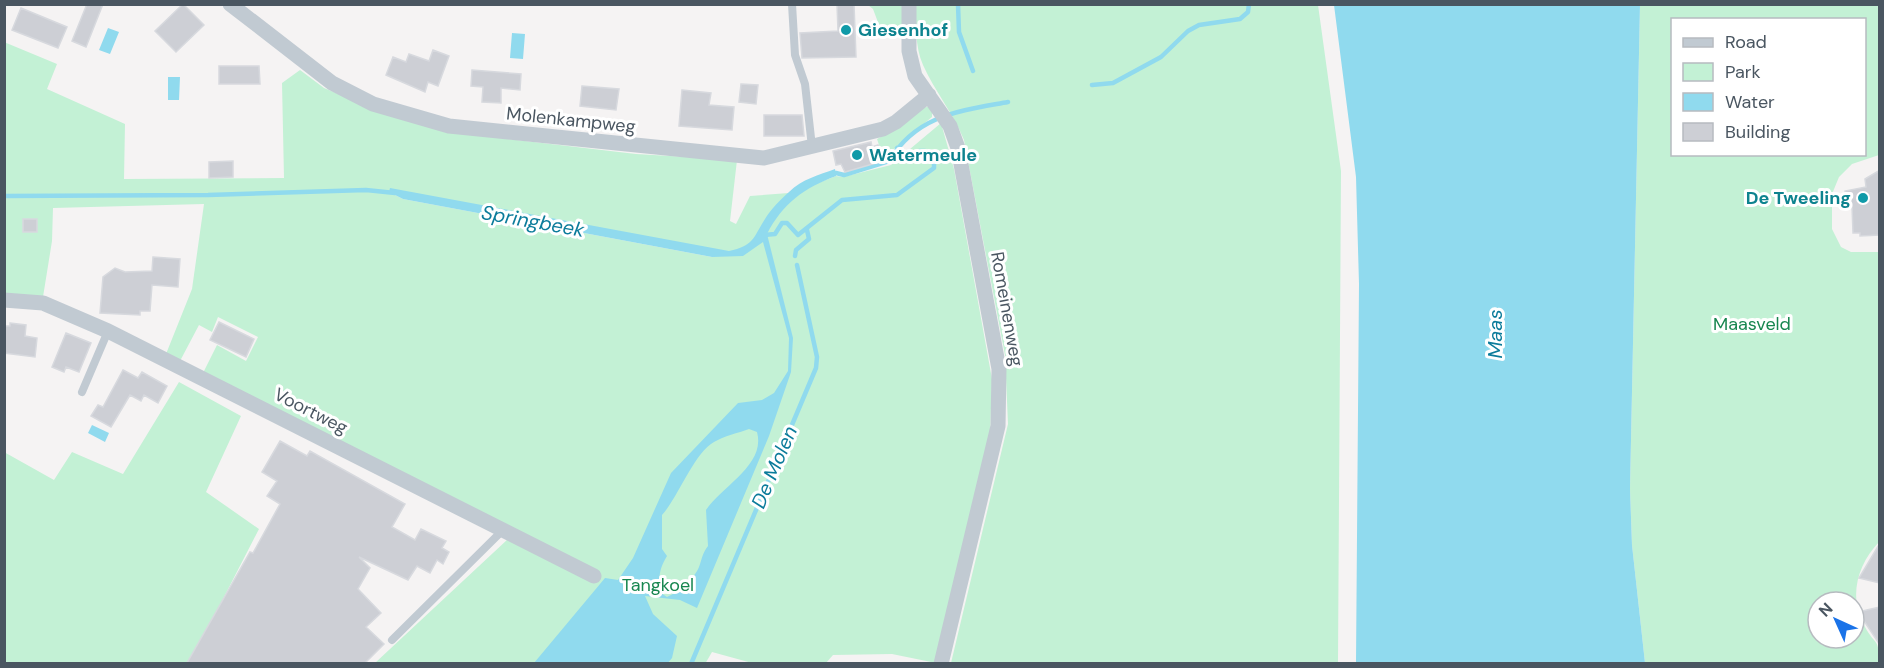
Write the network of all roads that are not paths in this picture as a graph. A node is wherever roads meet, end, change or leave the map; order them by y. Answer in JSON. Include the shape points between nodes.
{"nodes":[{"id":1,"x":230,"y":4,"type":"edge"},
{"id":2,"x":792,"y":4,"type":"edge"},
{"id":3,"x":909,"y":4,"type":"edge"},
{"id":4,"x":934,"y":101,"type":"junction"},
{"id":5,"x":812,"y":147,"type":"junction"},
{"id":6,"x":4,"y":300,"type":"edge"},
{"id":7,"x":108,"y":331,"type":"junction"},
{"id":8,"x":82,"y":392,"type":"dead end"},
{"id":9,"x":503,"y":530,"type":"junction"},
{"id":10,"x":594,"y":576,"type":"dead end"},
{"id":11,"x":392,"y":640,"type":"dead end"},
{"id":12,"x":941,"y":663,"type":"edge"}],
"edges":[{"from":1,"to":5,"type":"street","name":"Molenkampweg","via":[[332,83],[373,105],[449,126],[764,158]]},
{"from":2,"to":5,"type":"lane","via":[[795,55],[805,84]]},
{"from":3,"to":4,"type":"street","name":"Romeinenweg","via":[[909,51],[915,76]]},
{"from":4,"to":5,"type":"street","name":"Molenkampweg","via":[[883,129]]},
{"from":4,"to":12,"type":"street","name":"Romeinenweg","via":[[958,148],[999,369],[998,426]]},
{"from":6,"to":7,"type":"street","name":"Voortweg","via":[[44,303]]},
{"from":7,"to":8,"type":"lane"},
{"from":7,"to":9,"type":"street","name":"Voortweg"},
{"from":9,"to":10,"type":"street","name":"Voortweg"},
{"from":9,"to":11,"type":"lane"}]}
